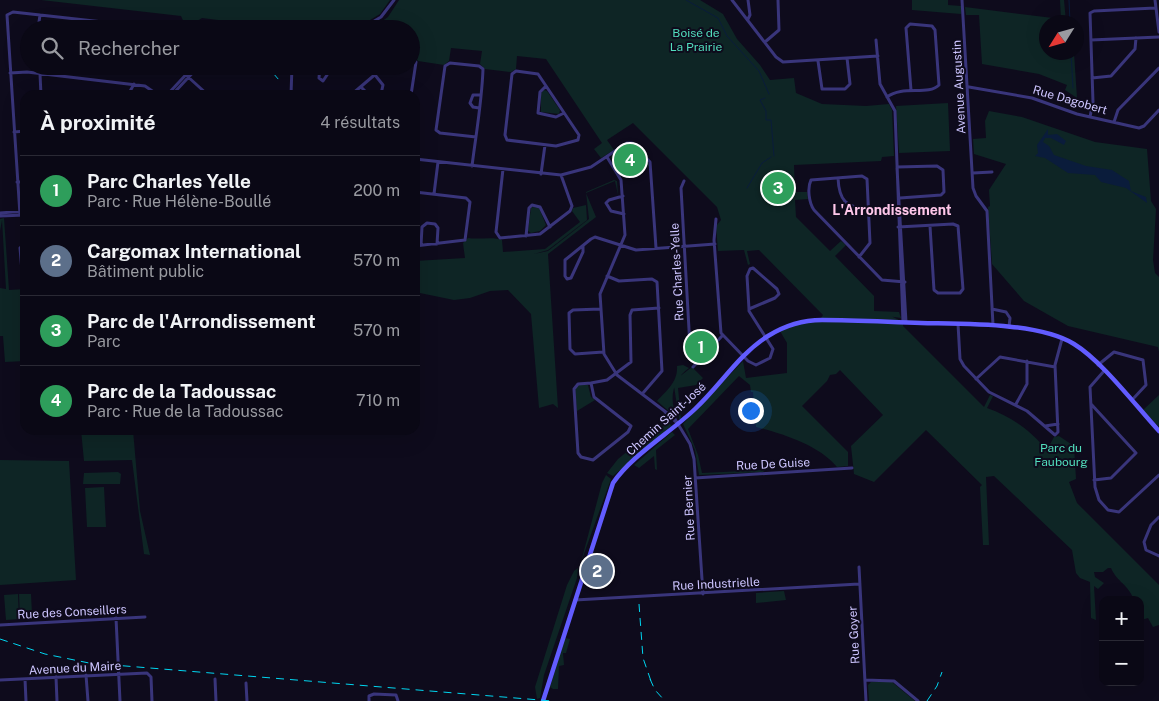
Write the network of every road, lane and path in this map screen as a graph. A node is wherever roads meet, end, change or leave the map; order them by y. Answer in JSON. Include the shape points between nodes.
{"nodes":[{"id":1,"x":394,"y":0,"type":"edge"},
{"id":2,"x":732,"y":0,"type":"edge"},
{"id":3,"x":748,"y":0,"type":"edge"},
{"id":4,"x":778,"y":0,"type":"edge"},
{"id":5,"x":962,"y":0,"type":"edge"},
{"id":6,"x":1155,"y":0,"type":"edge"},
{"id":7,"x":1155,"y":8,"type":"junction"},
{"id":8,"x":40,"y":15,"type":"junction"},
{"id":9,"x":39,"y":20,"type":"edge"},
{"id":10,"x":85,"y":20,"type":"edge"},
{"id":11,"x":376,"y":20,"type":"edge"},
{"id":12,"x":748,"y":20,"type":"junction"},
{"id":13,"x":1159,"y":32,"type":"edge"},
{"id":14,"x":1159,"y":37,"type":"edge"},
{"id":15,"x":1136,"y":38,"type":"junction"},
{"id":16,"x":876,"y":40,"type":"dead end"},
{"id":17,"x":1091,"y":40,"type":"junction"},
{"id":18,"x":765,"y":42,"type":"junction"},
{"id":19,"x":878,"y":56,"type":"junction"},
{"id":20,"x":847,"y":58,"type":"junction"},
{"id":21,"x":818,"y":61,"type":"junction"},
{"id":22,"x":1159,"y":68,"type":"edge"},
{"id":23,"x":10,"y":73,"type":"junction"},
{"id":24,"x":20,"y":73,"type":"edge"},
{"id":25,"x":40,"y":75,"type":"edge"},
{"id":26,"x":49,"y":75,"type":"edge"},
{"id":27,"x":292,"y":75,"type":"edge"},
{"id":28,"x":375,"y":75,"type":"joint"},
{"id":29,"x":414,"y":75,"type":"edge"},
{"id":30,"x":186,"y":76,"type":"junction"},
{"id":31,"x":1092,"y":78,"type":"junction"},
{"id":32,"x":134,"y":84,"type":"junction"},
{"id":33,"x":546,"y":86,"type":"junction"},
{"id":34,"x":361,"y":87,"type":"junction"},
{"id":35,"x":968,"y":87,"type":"junction"},
{"id":36,"x":41,"y":90,"type":"edge"},
{"id":37,"x":131,"y":90,"type":"edge"},
{"id":38,"x":151,"y":90,"type":"edge"},
{"id":39,"x":172,"y":90,"type":"edge"},
{"id":40,"x":176,"y":90,"type":"edge"},
{"id":41,"x":202,"y":90,"type":"edge"},
{"id":42,"x":291,"y":90,"type":"edge"},
{"id":43,"x":357,"y":90,"type":"edge"},
{"id":44,"x":364,"y":90,"type":"edge"},
{"id":45,"x":382,"y":90,"type":"edge"},
{"id":46,"x":412,"y":90,"type":"edge"},
{"id":47,"x":911,"y":90,"type":"junction"},
{"id":48,"x":480,"y":95,"type":"junction"},
{"id":49,"x":887,"y":97,"type":"junction"},
{"id":50,"x":479,"y":108,"type":"junction"},
{"id":51,"x":1159,"y":110,"type":"edge"},
{"id":52,"x":564,"y":113,"type":"junction"},
{"id":53,"x":1090,"y":117,"type":"junction"},
{"id":54,"x":1114,"y":122,"type":"junction"},
{"id":55,"x":14,"y":132,"type":"junction"},
{"id":56,"x":20,"y":132,"type":"edge"},
{"id":57,"x":476,"y":137,"type":"junction"},
{"id":58,"x":545,"y":145,"type":"junction"},
{"id":59,"x":607,"y":157,"type":"junction"},
{"id":60,"x":420,"y":160,"type":"edge"},
{"id":61,"x":438,"y":162,"type":"junction"},
{"id":62,"x":472,"y":166,"type":"junction"},
{"id":63,"x":897,"y":167,"type":"junction"},
{"id":64,"x":504,"y":169,"type":"junction"},
{"id":65,"x":973,"y":172,"type":"junction"},
{"id":66,"x":992,"y":172,"type":"dead end"},
{"id":67,"x":542,"y":174,"type":"junction"},
{"id":68,"x":561,"y":175,"type":"junction"},
{"id":69,"x":838,"y":177,"type":"junction"},
{"id":70,"x":684,"y":181,"type":"dead end"},
{"id":71,"x":17,"y":182,"type":"joint"},
{"id":72,"x":420,"y":193,"type":"edge"},
{"id":73,"x":434,"y":194,"type":"junction"},
{"id":74,"x":623,"y":196,"type":"junction"},
{"id":75,"x":899,"y":198,"type":"junction"},
{"id":76,"x":869,"y":208,"type":"junction"},
{"id":77,"x":20,"y":213,"type":"joint"},
{"id":78,"x":624,"y":214,"type":"junction"},
{"id":79,"x":0,"y":215,"type":"edge"},
{"id":80,"x":716,"y":219,"type":"dead end"},
{"id":81,"x":930,"y":226,"type":"junction"},
{"id":82,"x":550,"y":227,"type":"junction"},
{"id":83,"x":900,"y":227,"type":"junction"},
{"id":84,"x":526,"y":236,"type":"junction"},
{"id":85,"x":437,"y":244,"type":"junction"},
{"id":86,"x":715,"y":244,"type":"junction"},
{"id":87,"x":684,"y":245,"type":"junction"},
{"id":88,"x":421,"y":246,"type":"joint"},
{"id":89,"x":583,"y":246,"type":"junction"},
{"id":90,"x":622,"y":246,"type":"junction"},
{"id":91,"x":656,"y":248,"type":"junction"},
{"id":92,"x":859,"y":257,"type":"junction"},
{"id":93,"x":607,"y":276,"type":"junction"},
{"id":94,"x":903,"y":282,"type":"junction"},
{"id":95,"x":659,"y":308,"type":"junction"},
{"id":96,"x":600,"y":309,"type":"junction"},
{"id":97,"x":749,"y":309,"type":"junction"},
{"id":98,"x":992,"y":309,"type":"junction"},
{"id":99,"x":904,"y":322,"type":"junction"},
{"id":100,"x":958,"y":324,"type":"junction"},
{"id":101,"x":993,"y":326,"type":"junction"},
{"id":102,"x":1009,"y":328,"type":"junction"},
{"id":103,"x":722,"y":336,"type":"junction"},
{"id":104,"x":766,"y":337,"type":"junction"},
{"id":105,"x":1062,"y":339,"type":"junction"},
{"id":106,"x":603,"y":352,"type":"junction"},
{"id":107,"x":744,"y":357,"type":"junction"},
{"id":108,"x":700,"y":358,"type":"junction"},
{"id":109,"x":1027,"y":361,"type":"junction"},
{"id":110,"x":1098,"y":365,"type":"junction"},
{"id":111,"x":693,"y":367,"type":"dead end"},
{"id":112,"x":1055,"y":367,"type":"junction"},
{"id":113,"x":1104,"y":371,"type":"junction"},
{"id":114,"x":616,"y":374,"type":"junction"},
{"id":115,"x":976,"y":379,"type":"junction"},
{"id":116,"x":591,"y":383,"type":"junction"},
{"id":117,"x":642,"y":393,"type":"junction"},
{"id":118,"x":1131,"y":401,"type":"junction"},
{"id":119,"x":1016,"y":404,"type":"junction"},
{"id":120,"x":1091,"y":404,"type":"junction"},
{"id":121,"x":679,"y":424,"type":"junction"},
{"id":122,"x":1058,"y":424,"type":"junction"},
{"id":123,"x":1045,"y":426,"type":"junction"},
{"id":124,"x":1159,"y":431,"type":"edge"},
{"id":125,"x":852,"y":468,"type":"dead end"},
{"id":126,"x":1159,"y":476,"type":"edge"},
{"id":127,"x":696,"y":478,"type":"junction"},
{"id":128,"x":1094,"y":480,"type":"junction"},
{"id":129,"x":1159,"y":517,"type":"edge"},
{"id":130,"x":1159,"y":556,"type":"edge"},
{"id":131,"x":858,"y":567,"type":"dead end"},
{"id":132,"x":859,"y":584,"type":"junction"},
{"id":133,"x":703,"y":594,"type":"junction"},
{"id":134,"x":574,"y":600,"type":"junction"},
{"id":135,"x":145,"y":617,"type":"dead end"},
{"id":136,"x":116,"y":618,"type":"junction"},
{"id":137,"x":0,"y":625,"type":"edge"},
{"id":138,"x":119,"y":674,"type":"junction"},
{"id":139,"x":86,"y":675,"type":"junction"},
{"id":140,"x":56,"y":677,"type":"junction"},
{"id":141,"x":25,"y":679,"type":"junction"},
{"id":142,"x":215,"y":679,"type":"dead end"},
{"id":143,"x":0,"y":680,"type":"edge"},
{"id":144,"x":865,"y":680,"type":"junction"},
{"id":145,"x":246,"y":683,"type":"dead end"},
{"id":146,"x":26,"y":701,"type":"edge"},
{"id":147,"x":57,"y":701,"type":"edge"},
{"id":148,"x":88,"y":701,"type":"edge"},
{"id":149,"x":120,"y":701,"type":"edge"},
{"id":150,"x":152,"y":701,"type":"edge"},
{"id":151,"x":216,"y":701,"type":"edge"},
{"id":152,"x":247,"y":701,"type":"edge"},
{"id":153,"x":369,"y":701,"type":"edge"},
{"id":154,"x":398,"y":701,"type":"edge"},
{"id":155,"x":543,"y":701,"type":"edge"},
{"id":156,"x":866,"y":701,"type":"edge"},
{"id":157,"x":918,"y":701,"type":"edge"}],
"edges":[{"from":1,"to":11,"type":"street","via":[[385,14]]},
{"from":2,"to":12,"type":"street"},
{"from":3,"to":12,"type":"street"},
{"from":4,"to":18,"type":"street","via":[[779,30]]},
{"from":5,"to":35,"type":"street","name":"Avenue Augustin"},
{"from":6,"to":7,"type":"street"},
{"from":7,"to":13,"type":"street"},
{"from":7,"to":17,"type":"street","via":[[1092,11]]},
{"from":8,"to":9,"type":"street"},
{"from":8,"to":10,"type":"street"},
{"from":8,"to":23,"type":"street","via":[[12,12],[7,15]]},
{"from":12,"to":18,"type":"street"},
{"from":14,"to":15,"type":"street"},
{"from":15,"to":17,"type":"street"},
{"from":15,"to":31,"type":"street","via":[[1135,50],[1111,76]]},
{"from":16,"to":19,"type":"street"},
{"from":17,"to":31,"type":"street"},
{"from":18,"to":21,"type":"street","via":[[783,62]]},
{"from":19,"to":20,"type":"street"},
{"from":19,"to":49,"type":"street","via":[[880,84]]},
{"from":20,"to":21,"type":"street"},
{"from":20,"to":21,"type":"street","via":[[849,85],[845,89],[822,89]]},
{"from":22,"to":54,"type":"street","via":[[1118,110]]},
{"from":23,"to":24,"type":"street"},
{"from":23,"to":55,"type":"street"},
{"from":25,"to":36,"type":"street"},
{"from":26,"to":32,"type":"street"},
{"from":27,"to":42,"type":"street"},
{"from":28,"to":34,"type":"street"},
{"from":28,"to":45,"type":"street","via":[[383,85]]},
{"from":29,"to":46,"type":"street"},
{"from":30,"to":39,"type":"street"},
{"from":30,"to":40,"type":"street"},
{"from":30,"to":41,"type":"street"},
{"from":31,"to":53,"type":"street"},
{"from":32,"to":37,"type":"street"},
{"from":32,"to":38,"type":"street"},
{"from":33,"to":52,"type":"street"},
{"from":33,"to":52,"type":"street","via":[[540,92],[539,113],[557,117]]},
{"from":33,"to":58,"type":"street","via":[[536,73],[514,72],[505,136],[509,141]]},
{"from":34,"to":43,"type":"street"},
{"from":34,"to":44,"type":"street"},
{"from":35,"to":53,"type":"street","name":"Rue Dagobert","via":[[1031,97]]},
{"from":35,"to":65,"type":"street","name":"Avenue Augustin"},
{"from":47,"to":47,"type":"street","via":[[934,89],[939,85],[935,30],[932,26],[910,24],[906,28]]},
{"from":47,"to":49,"type":"street","via":[[896,91]]},
{"from":48,"to":50,"type":"street"},
{"from":48,"to":50,"type":"street","via":[[473,95],[470,103]]},
{"from":48,"to":57,"type":"street","via":[[482,67],[447,64],[436,130]]},
{"from":49,"to":63,"type":"street","via":[[894,108]]},
{"from":50,"to":57,"type":"street"},
{"from":51,"to":54,"type":"street","name":"Rue Dagobert","via":[[1141,128]]},
{"from":52,"to":58,"type":"street","via":[[579,139],[564,145]]},
{"from":53,"to":54,"type":"street","name":"Rue Dagobert"},
{"from":55,"to":56,"type":"street"},
{"from":55,"to":71,"type":"street"},
{"from":57,"to":62,"type":"street"},
{"from":58,"to":67,"type":"street"},
{"from":59,"to":68,"type":"street","via":[[586,169]]},
{"from":59,"to":74,"type":"street","via":[[620,175]]},
{"from":59,"to":91,"type":"street","via":[[630,142],[650,162]]},
{"from":60,"to":61,"type":"street"},
{"from":61,"to":62,"type":"street"},
{"from":61,"to":73,"type":"street"},
{"from":62,"to":64,"type":"street"},
{"from":63,"to":75,"type":"street"},
{"from":63,"to":75,"type":"street","via":[[937,166],[943,170],[944,192],[941,195]]},
{"from":64,"to":67,"type":"street"},
{"from":64,"to":84,"type":"street","via":[[496,234],[500,238]]},
{"from":65,"to":66,"type":"street"},
{"from":65,"to":98,"type":"street","name":"Avenue Augustin","via":[[974,193],[988,210]]},
{"from":67,"to":68,"type":"street"},
{"from":68,"to":82,"type":"street","via":[[572,208]]},
{"from":69,"to":76,"type":"street","via":[[839,194],[850,205]]},
{"from":69,"to":76,"type":"street","via":[[866,178]]},
{"from":69,"to":92,"type":"street","via":[[810,181],[810,204]]},
{"from":70,"to":87,"type":"street","name":"Rue Charles-Yelle","via":[[681,188]]},
{"from":71,"to":77,"type":"street"},
{"from":72,"to":73,"type":"street"},
{"from":73,"to":85,"type":"street","via":[[466,198],[470,202],[466,240]]},
{"from":74,"to":78,"type":"street"},
{"from":74,"to":78,"type":"street","via":[[606,203],[611,211]]},
{"from":75,"to":83,"type":"street"},
{"from":76,"to":92,"type":"street","via":[[870,244]]},
{"from":77,"to":79,"type":"street"},
{"from":78,"to":90,"type":"street"},
{"from":80,"to":86,"type":"street"},
{"from":81,"to":81,"type":"street","via":[[955,224],[960,229],[963,289],[960,293],[938,293],[934,290]]},
{"from":81,"to":83,"type":"street"},
{"from":82,"to":84,"type":"street","via":[[540,234]]},
{"from":82,"to":84,"type":"street","via":[[540,207],[532,205]]},
{"from":83,"to":94,"type":"street"},
{"from":85,"to":88,"type":"street"},
{"from":85,"to":88,"type":"street","via":[[438,228],[427,223],[422,227]]},
{"from":86,"to":87,"type":"street"},
{"from":86,"to":103,"type":"street"},
{"from":87,"to":91,"type":"street"},
{"from":87,"to":108,"type":"street","name":"Rue Charles-Yelle","via":[[690,347]]},
{"from":89,"to":89,"type":"street","via":[[564,261],[567,279],[572,277]]},
{"from":89,"to":90,"type":"street","via":[[596,237]]},
{"from":90,"to":91,"type":"street","via":[[636,250]]},
{"from":90,"to":93,"type":"street"},
{"from":92,"to":94,"type":"street","via":[[883,281]]},
{"from":93,"to":95,"type":"street","via":[[619,281],[655,279]]},
{"from":93,"to":96,"type":"street","via":[[601,292]]},
{"from":94,"to":99,"type":"street"},
{"from":95,"to":114,"type":"street","via":[[631,312],[632,358]]},
{"from":95,"to":117,"type":"street","via":[[662,371]]},
{"from":96,"to":106,"type":"street"},
{"from":96,"to":106,"type":"street","via":[[569,313],[570,349],[575,354]]},
{"from":97,"to":97,"type":"street","via":[[747,274],[753,268],[777,289],[778,294],[776,298]]},
{"from":97,"to":104,"type":"street"},
{"from":98,"to":101,"type":"street","name":"Avenue Augustin"},
{"from":98,"to":102,"type":"street","via":[[1007,313]]},
{"from":99,"to":100,"type":"street","name":"Chemin Saint-José"},
{"from":99,"to":104,"type":"street","name":"Chemin Saint-José","via":[[811,320]]},
{"from":100,"to":101,"type":"street","name":"Chemin Saint-José"},
{"from":100,"to":115,"type":"street","via":[[960,359]]},
{"from":101,"to":102,"type":"street","name":"Chemin Saint-José"},
{"from":102,"to":105,"type":"street","name":"Chemin Saint-José"},
{"from":103,"to":107,"type":"street"},
{"from":103,"to":108,"type":"street"},
{"from":104,"to":107,"type":"street","name":"Chemin Saint-José"},
{"from":104,"to":107,"type":"street","via":[[773,349],[769,359],[753,364]]},
{"from":105,"to":110,"type":"street","name":"Chemin Saint-José","via":[[1078,347]]},
{"from":105,"to":112,"type":"street"},
{"from":106,"to":114,"type":"street"},
{"from":107,"to":121,"type":"street","name":"Chemin Saint-José"},
{"from":108,"to":111,"type":"street"},
{"from":109,"to":112,"type":"street"},
{"from":109,"to":115,"type":"street","via":[[1000,357]]},
{"from":109,"to":119,"type":"street","via":[[1027,384]]},
{"from":110,"to":113,"type":"street","name":"Chemin Saint-José"},
{"from":110,"to":118,"type":"street","via":[[1114,352],[1144,360],[1146,385]]},
{"from":112,"to":122,"type":"street"},
{"from":113,"to":118,"type":"street","name":"Chemin Saint-José"},
{"from":113,"to":120,"type":"street","via":[[1091,383]]},
{"from":114,"to":116,"type":"street","via":[[605,381]]},
{"from":114,"to":117,"type":"street"},
{"from":115,"to":119,"type":"street","via":[[991,393]]},
{"from":116,"to":116,"type":"street","via":[[578,384],[574,389],[578,453],[593,460],[631,426],[594,398]]},
{"from":117,"to":121,"type":"street"},
{"from":118,"to":124,"type":"street","name":"Chemin Saint-José"},
{"from":119,"to":123,"type":"street"},
{"from":120,"to":128,"type":"street"},
{"from":120,"to":128,"type":"street","via":[[1136,453],[1110,478]]},
{"from":121,"to":127,"type":"street","name":"Rue Bernier","via":[[693,452]]},
{"from":121,"to":134,"type":"street","name":"Chemin Saint-José","via":[[613,483]]},
{"from":122,"to":123,"type":"street"},
{"from":122,"to":123,"type":"street","via":[[1056,435]]},
{"from":125,"to":127,"type":"street","name":"Rue De Guise"},
{"from":126,"to":128,"type":"street","via":[[1121,511],[1114,513],[1101,503]]},
{"from":127,"to":133,"type":"street","name":"Rue Bernier"},
{"from":129,"to":130,"type":"street","via":[[1150,525],[1144,542],[1146,550]]},
{"from":131,"to":132,"type":"street","name":"Rue Goyer"},
{"from":132,"to":133,"type":"street","name":"Rue Industrielle"},
{"from":132,"to":144,"type":"street","name":"Rue Goyer"},
{"from":133,"to":134,"type":"street","name":"Rue Industrielle"},
{"from":134,"to":155,"type":"street","name":"Chemin Saint-José"},
{"from":135,"to":136,"type":"street","name":"Rue des Conseillers"},
{"from":136,"to":137,"type":"street","name":"Rue des Conseillers"},
{"from":136,"to":138,"type":"street"},
{"from":138,"to":139,"type":"street","name":"Avenue du Maire"},
{"from":138,"to":149,"type":"street"},
{"from":138,"to":150,"type":"street","name":"Avenue du Maire","via":[[150,675]]},
{"from":139,"to":140,"type":"street","name":"Avenue du Maire"},
{"from":139,"to":148,"type":"street"},
{"from":140,"to":141,"type":"street","name":"Avenue du Maire"},
{"from":140,"to":147,"type":"street"},
{"from":141,"to":143,"type":"street","name":"Avenue du Maire"},
{"from":141,"to":146,"type":"street"},
{"from":142,"to":151,"type":"street"},
{"from":144,"to":156,"type":"street","name":"Rue Goyer"},
{"from":144,"to":157,"type":"street","via":[[894,681]]},
{"from":145,"to":152,"type":"street"},
{"from":153,"to":154,"type":"street","via":[[373,694],[397,696]]}]}
